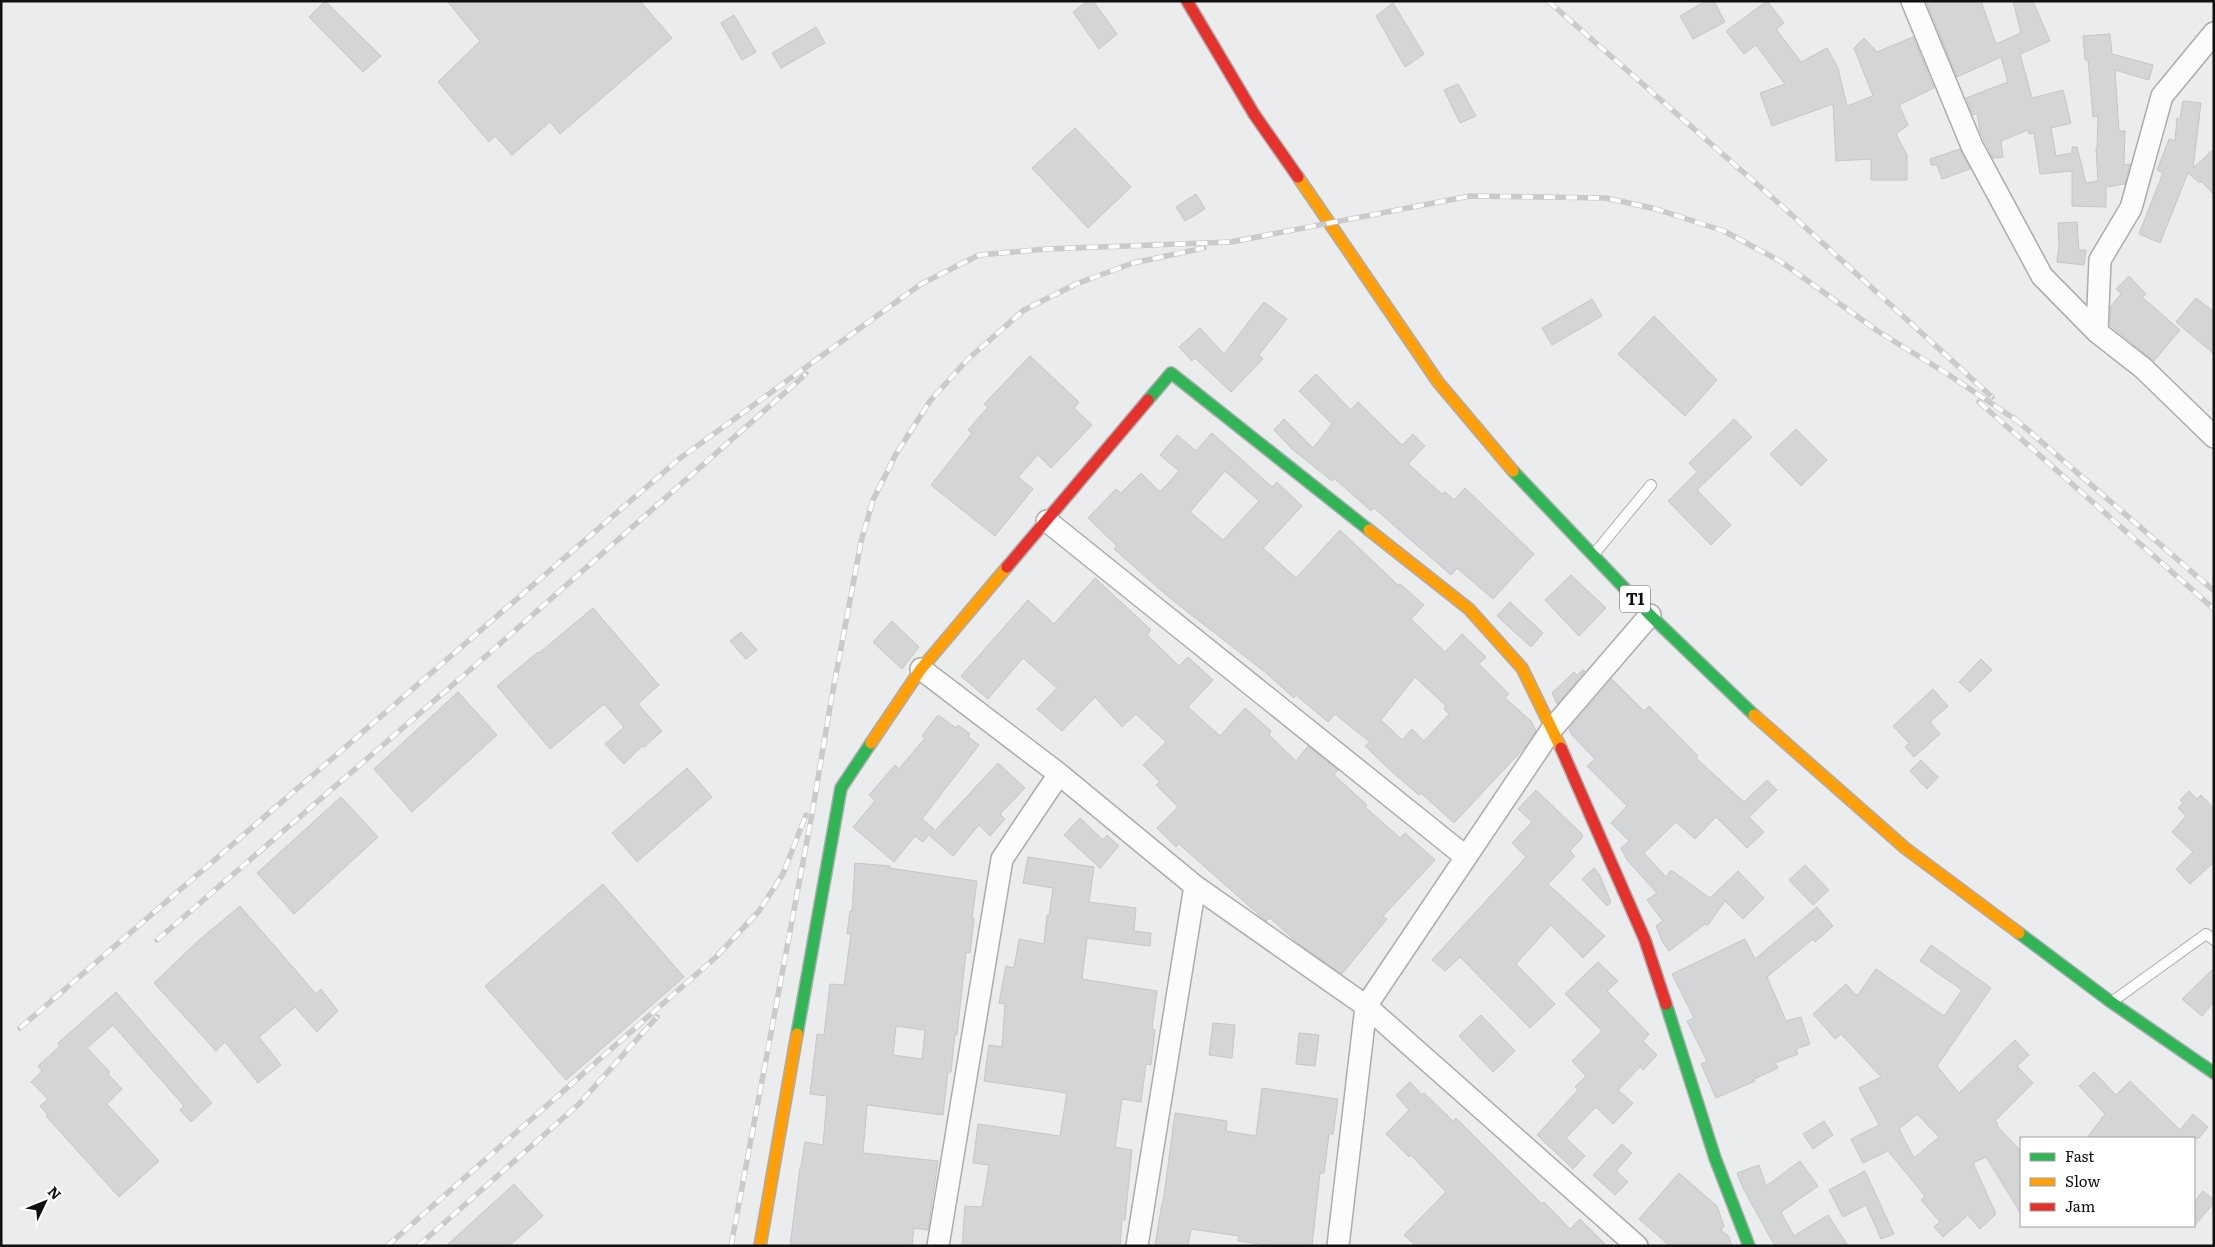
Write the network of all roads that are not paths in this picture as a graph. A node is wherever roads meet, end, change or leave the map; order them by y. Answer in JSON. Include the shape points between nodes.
{"nodes":[{"id":1,"x":1187,"y":1,"type":"edge"},
{"id":2,"x":1912,"y":1,"type":"edge"},
{"id":3,"x":2214,"y":33,"type":"edge"},
{"id":4,"x":2097,"y":332,"type":"junction"},
{"id":5,"x":2214,"y":437,"type":"edge"},
{"id":6,"x":1651,"y":485,"type":"dead end"},
{"id":7,"x":1047,"y":521,"type":"junction"},
{"id":8,"x":1593,"y":555,"type":"junction"},
{"id":9,"x":1650,"y":615,"type":"junction"},
{"id":10,"x":921,"y":669,"type":"junction"},
{"id":11,"x":1552,"y":729,"type":"junction"},
{"id":12,"x":1059,"y":774,"type":"junction"},
{"id":13,"x":1466,"y":857,"type":"junction"},
{"id":14,"x":1195,"y":886,"type":"junction"},
{"id":15,"x":2214,"y":940,"type":"edge"},
{"id":16,"x":2111,"y":1002,"type":"junction"},
{"id":17,"x":1366,"y":1006,"type":"junction"},
{"id":18,"x":2214,"y":1073,"type":"edge"},
{"id":19,"x":1344,"y":1242,"type":"edge"},
{"id":20,"x":760,"y":1246,"type":"edge"},
{"id":21,"x":938,"y":1246,"type":"edge"},
{"id":22,"x":1137,"y":1246,"type":"edge"},
{"id":23,"x":1636,"y":1246,"type":"edge"},
{"id":24,"x":1749,"y":1246,"type":"edge"}],
"edges":[{"from":1,"to":8,"type":"main road","number":"T1","via":[[1254,114],[1438,382],[1514,473]]},
{"from":2,"to":4,"type":"street","via":[[1972,146],[2042,276]]},
{"from":3,"to":4,"type":"street","via":[[2162,96],[2131,208],[2100,260]]},
{"from":4,"to":5,"type":"street","via":[[2142,368]]},
{"from":6,"to":8,"type":"lane"},
{"from":7,"to":10,"type":"main road"},
{"from":7,"to":11,"type":"main road","via":[[1171,373],[1469,609],[1522,668]]},
{"from":7,"to":13,"type":"street"},
{"from":8,"to":9,"type":"main road","number":"T1"},
{"from":9,"to":11,"type":"street"},
{"from":9,"to":16,"type":"main road","number":"T1","via":[[1772,732],[1905,848]]},
{"from":10,"to":12,"type":"street"},
{"from":10,"to":20,"type":"main road","via":[[841,788]]},
{"from":11,"to":13,"type":"street"},
{"from":11,"to":24,"type":"main road","via":[[1646,940],[1715,1158]]},
{"from":12,"to":14,"type":"street"},
{"from":12,"to":21,"type":"street","via":[[1002,859]]},
{"from":13,"to":17,"type":"street"},
{"from":14,"to":17,"type":"street"},
{"from":14,"to":22,"type":"street"},
{"from":15,"to":16,"type":"lane","via":[[2206,934]]},
{"from":16,"to":18,"type":"main road","number":"T1"},
{"from":17,"to":19,"type":"street"},
{"from":17,"to":23,"type":"street"}]}
